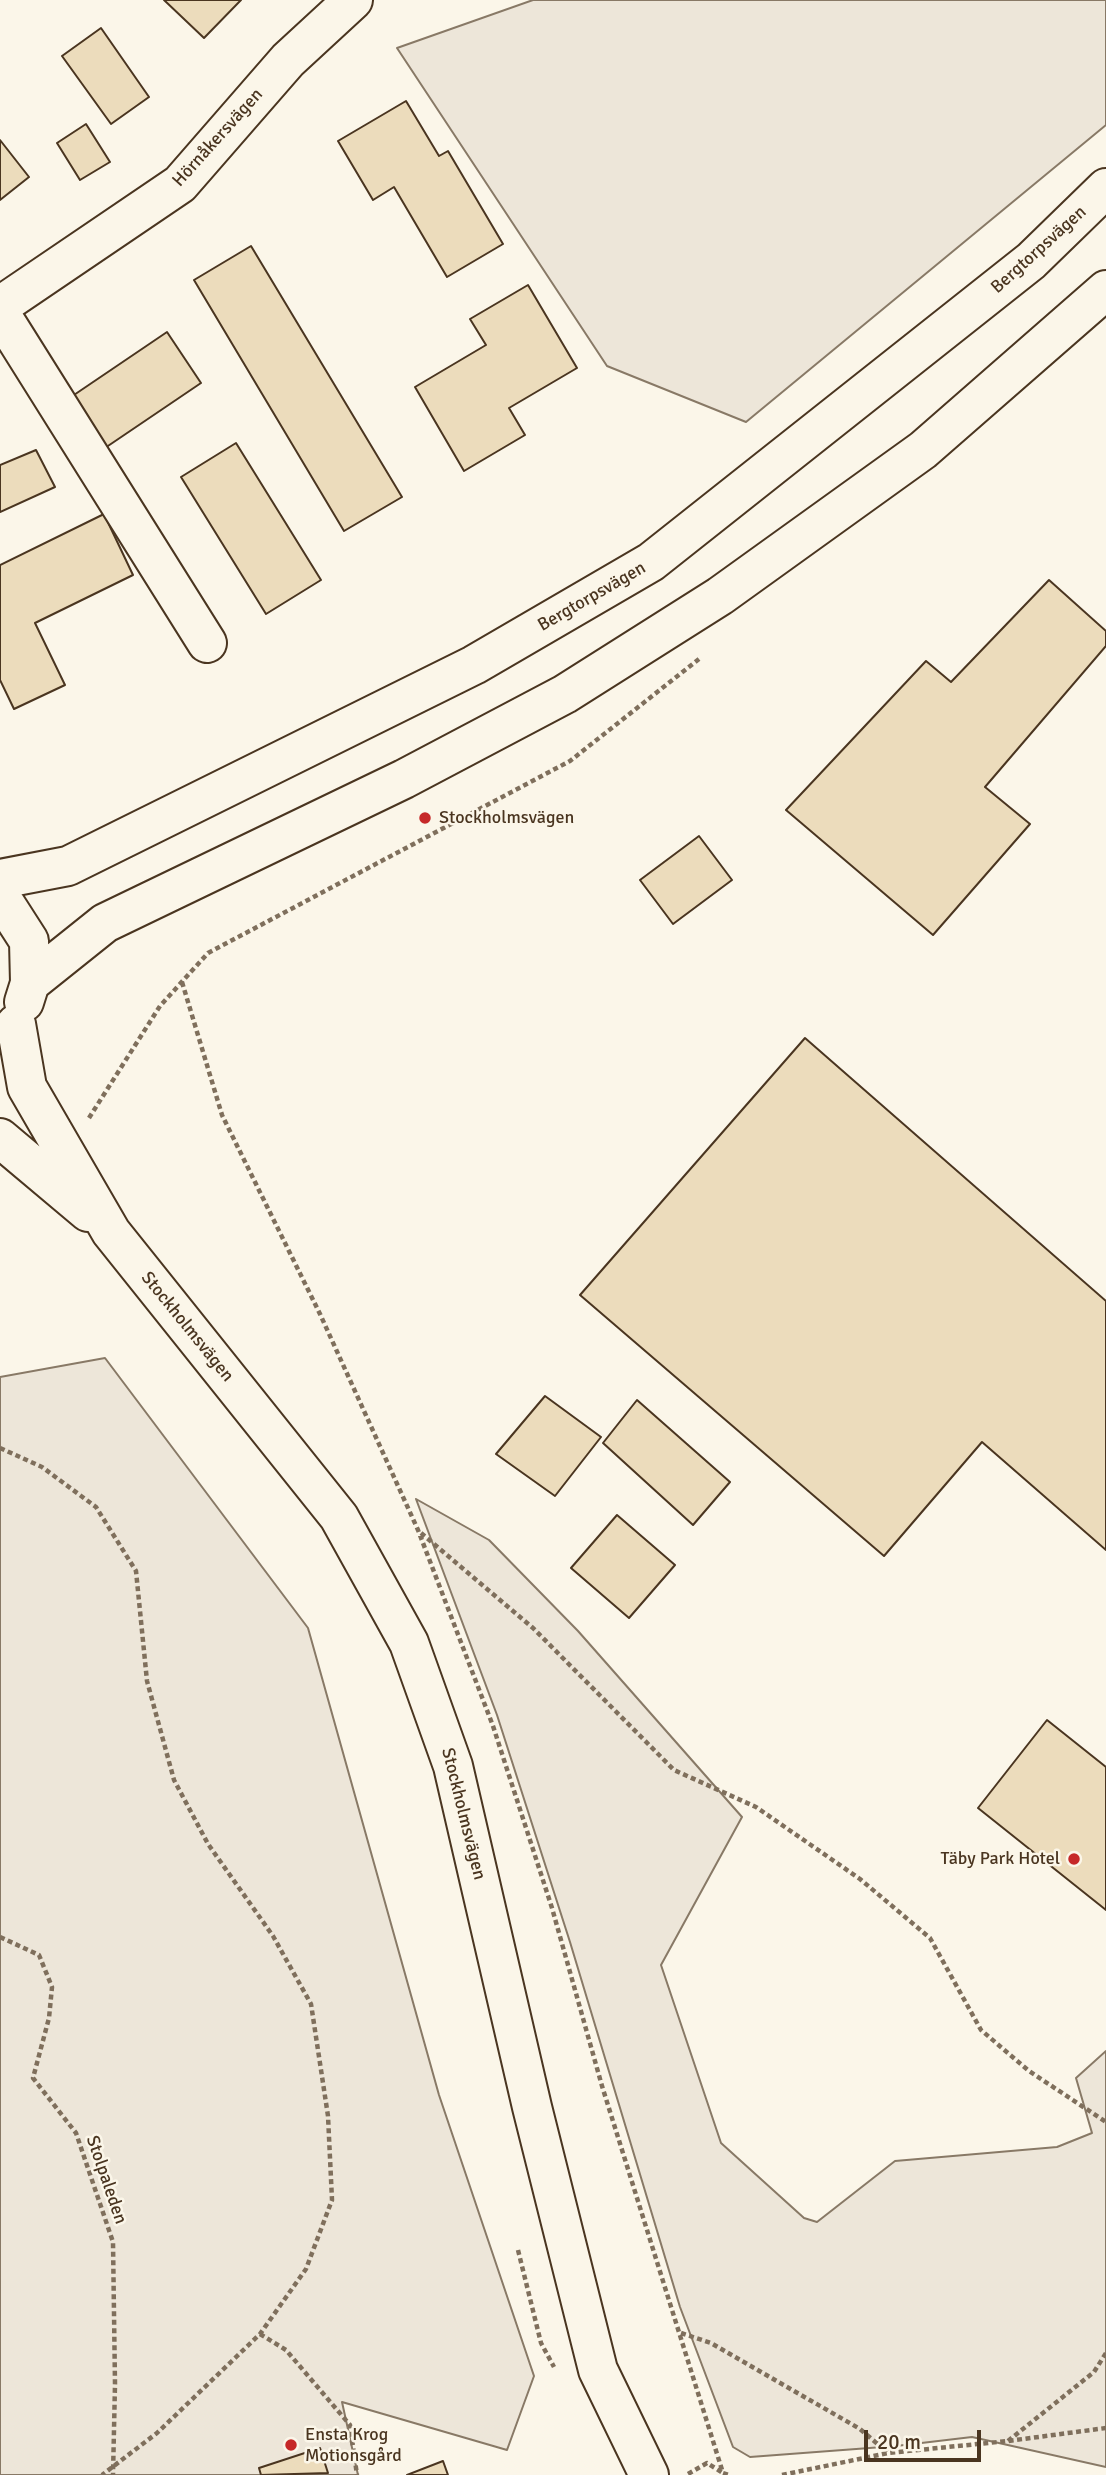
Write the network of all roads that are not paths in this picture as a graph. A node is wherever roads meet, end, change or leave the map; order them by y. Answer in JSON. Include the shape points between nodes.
{"nodes":[{"id":1,"x":353,"y":0,"type":"edge"},
{"id":2,"x":1106,"y":188,"type":"edge"},
{"id":3,"x":1106,"y":290,"type":"edge"},
{"id":4,"x":0,"y":306,"type":"edge"},
{"id":5,"x":0,"y":313,"type":"edge"},
{"id":6,"x":207,"y":643,"type":"dead end"},
{"id":7,"x":0,"y":879,"type":"edge"},
{"id":8,"x":0,"y":899,"type":"edge"},
{"id":9,"x":30,"y":983,"type":"junction"},
{"id":10,"x":8,"y":1036,"type":"edge"},
{"id":11,"x":0,"y":1138,"type":"edge"},
{"id":12,"x":111,"y":1232,"type":"junction"},
{"id":13,"x":649,"y":2475,"type":"edge"}],
"edges":[{"from":1,"to":4,"type":"main road","name":"Hörnåkersvägen","via":[[288,61],[180,184]]},
{"from":2,"to":7,"type":"main road","name":"Bergtorpsvägen","via":[[1031,261],[651,562],[474,665],[68,866]]},
{"from":3,"to":9,"type":"main road","via":[[923,450],[720,596],[565,694],[404,779],[105,923]]},
{"from":5,"to":6,"type":"main road"},
{"from":8,"to":9,"type":"main road","via":[[29,941]]},
{"from":9,"to":10,"type":"main road"},
{"from":10,"to":12,"type":"main road","name":"Stockholmsvägen","via":[[27,1087]]},
{"from":11,"to":12,"type":"main road","name":"Stockholmsvägen"},
{"from":12,"to":13,"type":"main road","name":"Stockholmsvägen","via":[[339,1517],[409,1643],[453,1766],[598,2370]]}]}
